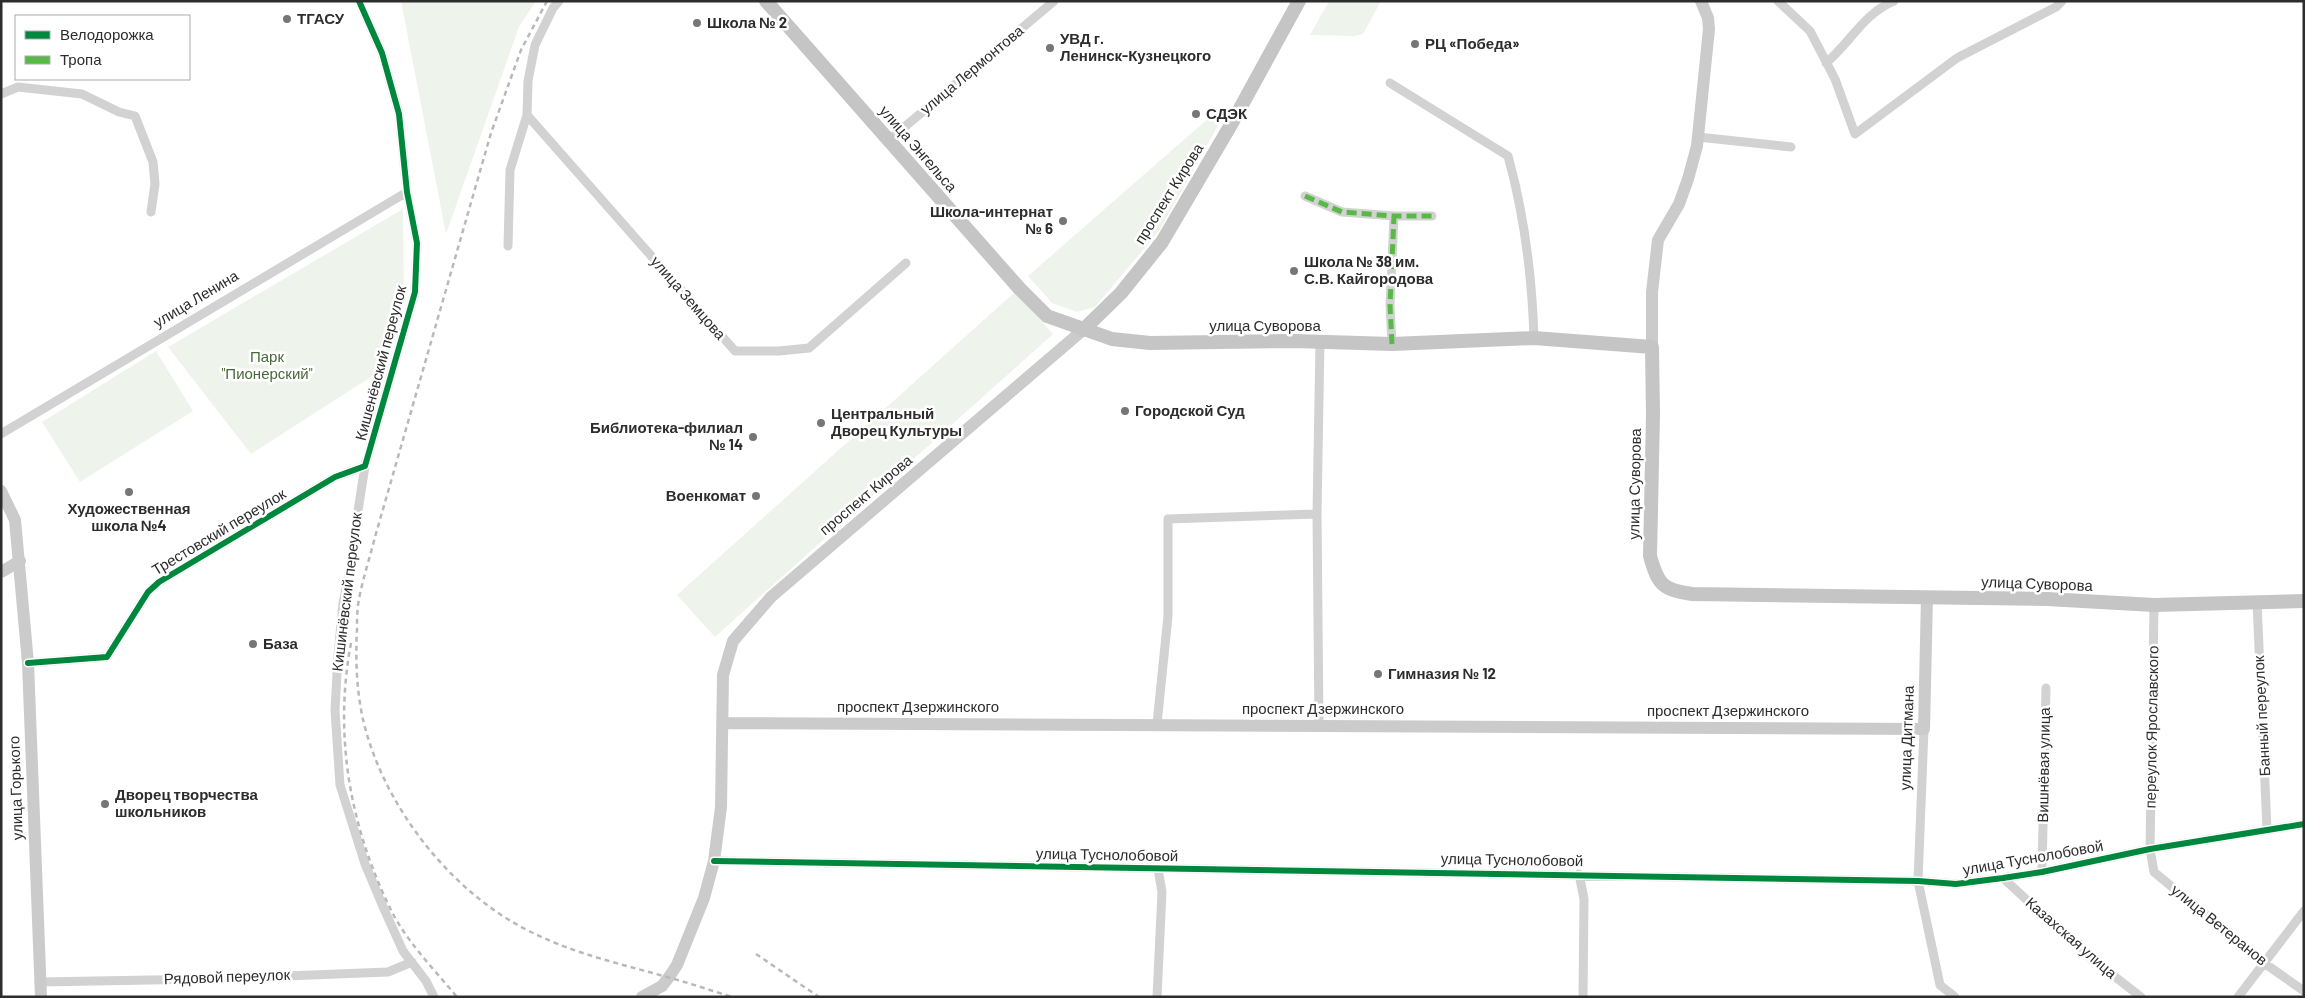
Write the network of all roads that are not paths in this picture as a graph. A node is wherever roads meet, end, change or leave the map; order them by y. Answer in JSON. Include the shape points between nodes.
{"nodes":[{"id":1,"x":359,"y":1,"type":"edge"},
{"id":2,"x":559,"y":1,"type":"edge"},
{"id":3,"x":766,"y":1,"type":"edge"},
{"id":4,"x":1054,"y":1,"type":"edge"},
{"id":5,"x":1299,"y":1,"type":"edge"},
{"id":6,"x":1701,"y":1,"type":"edge"},
{"id":7,"x":1778,"y":1,"type":"edge"},
{"id":8,"x":1894,"y":1,"type":"edge"},
{"id":9,"x":2057,"y":3,"type":"edge"},
{"id":10,"x":1826,"y":63,"type":"junction"},
{"id":11,"x":1390,"y":83,"type":"dead end"},
{"id":12,"x":1,"y":94,"type":"edge"},
{"id":13,"x":527,"y":115,"type":"junction"},
{"id":14,"x":1698,"y":137,"type":"junction"},
{"id":15,"x":889,"y":140,"type":"junction"},
{"id":16,"x":1791,"y":147,"type":"dead end"},
{"id":17,"x":407,"y":192,"type":"junction"},
{"id":18,"x":1304,"y":196,"type":"dead end"},
{"id":19,"x":151,"y":212,"type":"dead end"},
{"id":20,"x":1394,"y":216,"type":"junction"},
{"id":21,"x":1432,"y":216,"type":"dead end"},
{"id":22,"x":508,"y":246,"type":"dead end"},
{"id":23,"x":906,"y":263,"type":"dead end"},
{"id":24,"x":1047,"y":316,"type":"joint"},
{"id":25,"x":1083,"y":330,"type":"junction"},
{"id":26,"x":1534,"y":338,"type":"junction"},
{"id":27,"x":1320,"y":341,"type":"junction"},
{"id":28,"x":1392,"y":344,"type":"junction"},
{"id":29,"x":1652,"y":347,"type":"junction"},
{"id":30,"x":1,"y":434,"type":"edge"},
{"id":31,"x":365,"y":466,"type":"junction"},
{"id":32,"x":1,"y":491,"type":"edge"},
{"id":33,"x":1317,"y":514,"type":"junction"},
{"id":34,"x":20,"y":561,"type":"junction"},
{"id":35,"x":1,"y":572,"type":"edge"},
{"id":36,"x":1926,"y":597,"type":"junction"},
{"id":37,"x":2304,"y":601,"type":"edge"},
{"id":38,"x":2257,"y":602,"type":"junction"},
{"id":39,"x":2154,"y":605,"type":"junction"},
{"id":40,"x":28,"y":663,"type":"junction"},
{"id":41,"x":2046,"y":688,"type":"dead end"},
{"id":42,"x":723,"y":723,"type":"junction"},
{"id":43,"x":1157,"y":724,"type":"junction"},
{"id":44,"x":1319,"y":726,"type":"junction"},
{"id":45,"x":1924,"y":729,"type":"junction"},
{"id":46,"x":2304,"y":824,"type":"edge"},
{"id":47,"x":2267,"y":829,"type":"junction"},
{"id":48,"x":2150,"y":849,"type":"junction"},
{"id":49,"x":714,"y":861,"type":"junction"},
{"id":50,"x":1158,"y":869,"type":"junction"},
{"id":51,"x":2042,"y":872,"type":"junction"},
{"id":52,"x":1580,"y":874,"type":"junction"},
{"id":53,"x":2003,"y":878,"type":"junction"},
{"id":54,"x":1918,"y":881,"type":"junction"},
{"id":55,"x":2304,"y":911,"type":"edge"},
{"id":56,"x":412,"y":962,"type":"junction"},
{"id":57,"x":2264,"y":962,"type":"junction"},
{"id":58,"x":40,"y":982,"type":"junction"},
{"id":59,"x":2304,"y":991,"type":"edge"},
{"id":60,"x":41,"y":997,"type":"edge"},
{"id":61,"x":434,"y":997,"type":"edge"},
{"id":62,"x":642,"y":997,"type":"edge"},
{"id":63,"x":1158,"y":997,"type":"edge"},
{"id":64,"x":1583,"y":997,"type":"edge"},
{"id":65,"x":1955,"y":997,"type":"edge"},
{"id":66,"x":2141,"y":997,"type":"edge"},
{"id":67,"x":2238,"y":997,"type":"edge"}],
"edges":[{"from":1,"to":17,"type":"street","name":"Кишенёвский переулок","via":[[382,53],[399,114]]},
{"from":2,"to":13,"type":"street","via":[[535,46],[528,82]]},
{"from":3,"to":15,"type":"main road","name":"улица Энгельса"},
{"from":4,"to":15,"type":"street","name":"улица Лермонтова"},
{"from":5,"to":25,"type":"main road","name":"проспект Кирова","via":[[1162,242],[1122,293]]},
{"from":6,"to":14,"type":"street","via":[[1709,29]]},
{"from":7,"to":10,"type":"street","via":[[1810,31]]},
{"from":8,"to":10,"type":"street","via":[[1871,14]]},
{"from":9,"to":10,"type":"street","via":[[1957,58],[1855,134]]},
{"from":11,"to":26,"type":"street","via":[[1508,156],[1527,238]]},
{"from":12,"to":19,"type":"street","via":[[18,87],[82,94],[135,116],[153,162],[155,184]]},
{"from":13,"to":22,"type":"street","via":[[510,170]]},
{"from":13,"to":23,"type":"street","name":"улица Земцова","via":[[734,351],[809,348]]},
{"from":14,"to":16,"type":"street"},
{"from":14,"to":29,"type":"street","via":[[1682,196],[1658,240],[1652,292]]},
{"from":15,"to":24,"type":"main road","name":"улица Энгельса"},
{"from":17,"to":30,"type":"street","name":"улица Ленина"},
{"from":17,"to":31,"type":"street","name":"Кишенёвский переулок","via":[[417,243],[415,292]]},
{"from":18,"to":20,"type":"street","via":[[1342,212]]},
{"from":20,"to":21,"type":"street"},
{"from":20,"to":28,"type":"street","via":[[1390,305]]},
{"from":24,"to":25,"type":"main road","name":"улица Суворова"},
{"from":25,"to":27,"type":"main road","name":"улица Суворова","via":[[1112,339],[1150,343]]},
{"from":25,"to":42,"type":"street","name":"проспект Кирова","via":[[771,597],[733,641],[723,675]]},
{"from":26,"to":28,"type":"main road","name":"улица Суворова"},
{"from":26,"to":29,"type":"main road","name":"улица Суворова"},
{"from":27,"to":28,"type":"main road","name":"улица Суворова"},
{"from":27,"to":33,"type":"street"},
{"from":29,"to":36,"type":"main road","name":"улица Суворова","via":[[1650,556],[1656,578],[1672,591],[1692,594]]},
{"from":31,"to":40,"type":"street","name":"Трестовский переулок","via":[[335,477],[159,582],[148,592],[106,657]]},
{"from":31,"to":56,"type":"street","name":"Кишинёвский переулок","via":[[338,655],[335,710],[340,786],[364,864],[403,951]]},
{"from":32,"to":34,"type":"street","name":"улица Горького","via":[[15,520]]},
{"from":33,"to":43,"type":"street","via":[[1168,519],[1168,616]]},
{"from":33,"to":44,"type":"street"},
{"from":34,"to":35,"type":"street"},
{"from":34,"to":40,"type":"street","name":"улица Горького"},
{"from":36,"to":39,"type":"main road","name":"улица Суворова"},
{"from":36,"to":45,"type":"street","name":"улица Дитмана"},
{"from":37,"to":38,"type":"main road","name":"улица Суворова"},
{"from":38,"to":39,"type":"main road","name":"улица Суворова"},
{"from":38,"to":47,"type":"street","name":"Банный переулок"},
{"from":39,"to":48,"type":"street","name":"переулок Ярославского"},
{"from":40,"to":58,"type":"street","name":"улица Горького"},
{"from":41,"to":51,"type":"street","name":"Вишнёвая улица"},
{"from":42,"to":43,"type":"street","name":"проспект Дзержинского"},
{"from":42,"to":49,"type":"street","name":"проспект Кирова","via":[[721,807]]},
{"from":43,"to":44,"type":"street","name":"проспект Дзержинского"},
{"from":44,"to":45,"type":"street","name":"проспект Дзержинского"},
{"from":45,"to":54,"type":"street","name":"улица Дитмана"},
{"from":46,"to":47,"type":"street","name":"улица Туснолобовой"},
{"from":47,"to":48,"type":"street","name":"улица Туснолобовой"},
{"from":48,"to":51,"type":"street","name":"улица Туснолобовой"},
{"from":48,"to":57,"type":"street","name":"улица Ветеранов","via":[[2154,872]]},
{"from":49,"to":50,"type":"street","name":"улица Туснолобовой"},
{"from":49,"to":62,"type":"street","name":"проспект Кирова","via":[[704,898],[677,965],[662,986]]},
{"from":50,"to":52,"type":"street","name":"улица Туснолобовой"},
{"from":50,"to":63,"type":"street","via":[[1162,892]]},
{"from":51,"to":53,"type":"street","name":"улица Туснолобовой"},
{"from":52,"to":54,"type":"street","name":"улица Туснолобовой"},
{"from":52,"to":64,"type":"street","via":[[1584,899]]},
{"from":53,"to":54,"type":"street","name":"улица Туснолобовой","via":[[1956,884]]},
{"from":53,"to":66,"type":"street","name":"Казахская улица","via":[[2082,951]]},
{"from":54,"to":65,"type":"street","name":"улица Дитмана","via":[[1940,985]]},
{"from":55,"to":57,"type":"street"},
{"from":56,"to":58,"type":"street","name":"Рядовой переулок","via":[[388,972]]},
{"from":56,"to":61,"type":"street","name":"Кишинёвский переулок"},
{"from":57,"to":59,"type":"street","name":"улица Ветеранов"},
{"from":57,"to":67,"type":"street"},
{"from":58,"to":60,"type":"street","name":"улица Горького"}]}
